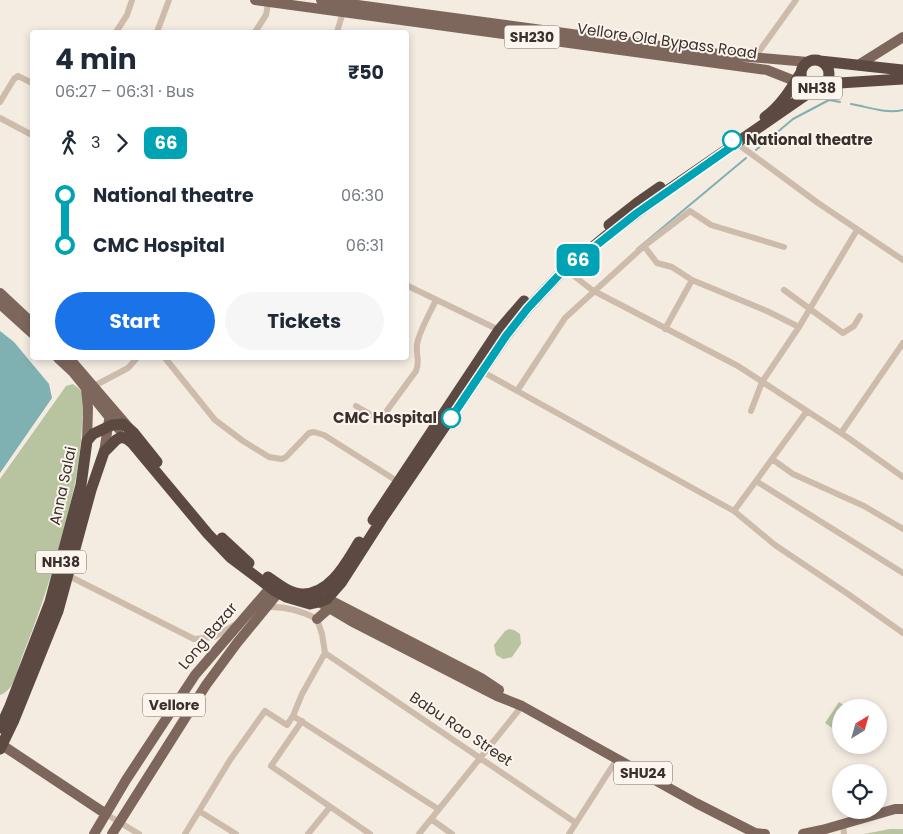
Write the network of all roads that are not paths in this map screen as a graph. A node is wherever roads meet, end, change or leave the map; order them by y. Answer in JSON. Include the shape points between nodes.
{"nodes":[{"id":1,"x":132,"y":0,"type":"edge"},
{"id":2,"x":169,"y":0,"type":"edge"},
{"id":3,"x":255,"y":0,"type":"edge"},
{"id":4,"x":321,"y":0,"type":"edge"},
{"id":5,"x":796,"y":0,"type":"edge"},
{"id":6,"x":268,"y":4,"type":"dead end"},
{"id":7,"x":343,"y":12,"type":"junction"},
{"id":8,"x":117,"y":30,"type":"edge"},
{"id":9,"x":158,"y":30,"type":"edge"},
{"id":10,"x":256,"y":30,"type":"edge"},
{"id":11,"x":338,"y":30,"type":"edge"},
{"id":12,"x":903,"y":37,"type":"edge"},
{"id":13,"x":755,"y":57,"type":"junction"},
{"id":14,"x":820,"y":61,"type":"junction"},
{"id":15,"x":808,"y":62,"type":"junction"},
{"id":16,"x":860,"y":64,"type":"junction"},
{"id":17,"x":903,"y":70,"type":"edge"},
{"id":18,"x":903,"y":79,"type":"edge"},
{"id":19,"x":30,"y":82,"type":"edge"},
{"id":20,"x":808,"y":83,"type":"junction"},
{"id":21,"x":0,"y":102,"type":"edge"},
{"id":22,"x":0,"y":118,"type":"edge"},
{"id":23,"x":30,"y":133,"type":"edge"},
{"id":24,"x":734,"y":141,"type":"junction"},
{"id":25,"x":857,"y":230,"type":"junction"},
{"id":26,"x":644,"y":246,"type":"junction"},
{"id":27,"x":784,"y":247,"type":"dead end"},
{"id":28,"x":903,"y":260,"type":"edge"},
{"id":29,"x":563,"y":268,"type":"junction"},
{"id":30,"x":692,"y":280,"type":"junction"},
{"id":31,"x":409,"y":286,"type":"edge"},
{"id":32,"x":784,"y":290,"type":"dead end"},
{"id":33,"x":596,"y":292,"type":"junction"},
{"id":34,"x":0,"y":293,"type":"edge"},
{"id":35,"x":436,"y":300,"type":"junction"},
{"id":36,"x":0,"y":304,"type":"edge"},
{"id":37,"x":810,"y":309,"type":"junction"},
{"id":38,"x":860,"y":316,"type":"dead end"},
{"id":39,"x":30,"y":321,"type":"edge"},
{"id":40,"x":799,"y":327,"type":"junction"},
{"id":41,"x":665,"y":329,"type":"junction"},
{"id":42,"x":499,"y":330,"type":"junction"},
{"id":43,"x":30,"y":331,"type":"edge"},
{"id":44,"x":903,"y":342,"type":"edge"},
{"id":45,"x":60,"y":360,"type":"edge"},
{"id":46,"x":74,"y":360,"type":"edge"},
{"id":47,"x":136,"y":360,"type":"edge"},
{"id":48,"x":167,"y":360,"type":"edge"},
{"id":49,"x":483,"y":372,"type":"junction"},
{"id":50,"x":762,"y":382,"type":"junction"},
{"id":51,"x":90,"y":387,"type":"junction"},
{"id":52,"x":517,"y":391,"type":"junction"},
{"id":53,"x":356,"y":406,"type":"dead end"},
{"id":54,"x":751,"y":411,"type":"dead end"},
{"id":55,"x":807,"y":411,"type":"junction"},
{"id":56,"x":111,"y":422,"type":"junction"},
{"id":57,"x":840,"y":433,"type":"junction"},
{"id":58,"x":132,"y":438,"type":"junction"},
{"id":59,"x":87,"y":441,"type":"junction"},
{"id":60,"x":104,"y":452,"type":"junction"},
{"id":61,"x":772,"y":459,"type":"junction"},
{"id":62,"x":903,"y":476,"type":"edge"},
{"id":63,"x":397,"y":481,"type":"junction"},
{"id":64,"x":756,"y":481,"type":"junction"},
{"id":65,"x":734,"y":511,"type":"junction"},
{"id":66,"x":903,"y":529,"type":"edge"},
{"id":67,"x":903,"y":573,"type":"edge"},
{"id":68,"x":67,"y":575,"type":"junction"},
{"id":69,"x":274,"y":590,"type":"junction"},
{"id":70,"x":322,"y":600,"type":"junction"},
{"id":71,"x":266,"y":607,"type":"junction"},
{"id":72,"x":317,"y":619,"type":"junction"},
{"id":73,"x":239,"y":622,"type":"junction"},
{"id":74,"x":903,"y":633,"type":"edge"},
{"id":75,"x":326,"y":653,"type":"junction"},
{"id":76,"x":522,"y":706,"type":"junction"},
{"id":77,"x":293,"y":716,"type":"junction"},
{"id":78,"x":302,"y":721,"type":"junction"},
{"id":79,"x":0,"y":728,"type":"edge"},
{"id":80,"x":1,"y":747,"type":"edge"},
{"id":81,"x":480,"y":757,"type":"junction"},
{"id":82,"x":618,"y":759,"type":"junction"},
{"id":83,"x":330,"y":807,"type":"junction"},
{"id":84,"x":438,"y":809,"type":"junction"},
{"id":85,"x":903,"y":809,"type":"edge"},
{"id":86,"x":199,"y":810,"type":"junction"},
{"id":87,"x":106,"y":814,"type":"junction"},
{"id":88,"x":431,"y":819,"type":"junction"},
{"id":89,"x":120,"y":822,"type":"junction"},
{"id":90,"x":576,"y":823,"type":"junction"},
{"id":91,"x":844,"y":829,"type":"edge"},
{"id":92,"x":94,"y":834,"type":"edge"},
{"id":93,"x":112,"y":834,"type":"edge"},
{"id":94,"x":139,"y":834,"type":"edge"},
{"id":95,"x":185,"y":834,"type":"edge"},
{"id":96,"x":236,"y":834,"type":"edge"},
{"id":97,"x":308,"y":834,"type":"edge"},
{"id":98,"x":370,"y":834,"type":"edge"},
{"id":99,"x":419,"y":834,"type":"edge"},
{"id":100,"x":452,"y":834,"type":"edge"},
{"id":101,"x":569,"y":834,"type":"edge"},
{"id":102,"x":765,"y":834,"type":"edge"},
{"id":103,"x":803,"y":834,"type":"edge"}],
"edges":[{"from":1,"to":8,"type":"street"},
{"from":2,"to":9,"type":"street"},
{"from":3,"to":7,"type":"main road","name":"Vellore Old Bypass Road","number":"SH230"},
{"from":4,"to":13,"type":"main road","name":"Vellore Old Bypass Road","number":"SH230"},
{"from":5,"to":13,"type":"street"},
{"from":6,"to":10,"type":"street","via":[[266,16]]},
{"from":7,"to":11,"type":"street"},
{"from":7,"to":20,"type":"main road","name":"Vellore Old Bypass Road","number":"SH230","via":[[767,70]]},
{"from":12,"to":16,"type":"main road"},
{"from":13,"to":15,"type":"main road","name":"Vellore Old Bypass Road","number":"SH230"},
{"from":14,"to":15,"type":"highway","number":"NH38"},
{"from":14,"to":16,"type":"highway","number":"NH38"},
{"from":14,"to":20,"type":"highway","number":"NH38","via":[[829,75]]},
{"from":15,"to":20,"type":"highway","number":"NH38","via":[[803,67]]},
{"from":16,"to":17,"type":"highway","number":"NH38"},
{"from":18,"to":20,"type":"highway","number":"NH38"},
{"from":19,"to":21,"type":"street","via":[[18,76]]},
{"from":20,"to":24,"type":"highway","number":"NH38"},
{"from":20,"to":24,"type":"highway","number":"NH38"},
{"from":22,"to":23,"type":"street"},
{"from":24,"to":25,"type":"street"},
{"from":24,"to":29,"type":"highway","number":"NH38","via":[[636,203]]},
{"from":25,"to":28,"type":"street"},
{"from":25,"to":37,"type":"street"},
{"from":26,"to":27,"type":"street","via":[[690,210],[711,225]]},
{"from":26,"to":30,"type":"street","via":[[657,263],[672,267]]},
{"from":26,"to":33,"type":"street"},
{"from":29,"to":33,"type":"street"},
{"from":29,"to":42,"type":"highway","number":"NH38","via":[[530,294]]},
{"from":29,"to":49,"type":"highway","number":"NH38","via":[[506,336]]},
{"from":30,"to":40,"type":"street"},
{"from":30,"to":41,"type":"street"},
{"from":31,"to":35,"type":"street"},
{"from":32,"to":37,"type":"street"},
{"from":33,"to":41,"type":"street"},
{"from":33,"to":52,"type":"street","via":[[565,318]]},
{"from":34,"to":39,"type":"main road"},
{"from":35,"to":42,"type":"street"},
{"from":35,"to":53,"type":"street","via":[[418,339],[416,371],[380,420]]},
{"from":36,"to":43,"type":"main road"},
{"from":37,"to":38,"type":"street","via":[[843,333],[854,326]]},
{"from":37,"to":40,"type":"street"},
{"from":40,"to":50,"type":"street"},
{"from":41,"to":50,"type":"street","via":[[738,366]]},
{"from":42,"to":63,"type":"highway","number":"NH38"},
{"from":44,"to":57,"type":"street"},
{"from":45,"to":51,"type":"main road"},
{"from":46,"to":51,"type":"main road"},
{"from":47,"to":51,"type":"street","via":[[128,368]]},
{"from":48,"to":63,"type":"street","via":[[215,420],[269,457],[286,457],[309,433],[314,432],[324,435]]},
{"from":49,"to":52,"type":"street"},
{"from":49,"to":70,"type":"highway","number":"NH38","via":[[341,583]]},
{"from":50,"to":54,"type":"street"},
{"from":50,"to":55,"type":"street"},
{"from":51,"to":56,"type":"main road","via":[[107,407]]},
{"from":51,"to":58,"type":"main road"},
{"from":51,"to":59,"type":"main road"},
{"from":52,"to":65,"type":"street"},
{"from":55,"to":57,"type":"street"},
{"from":55,"to":61,"type":"street"},
{"from":56,"to":58,"type":"highway","via":[[123,424]]},
{"from":56,"to":59,"type":"highway","name":"Anna Salai"},
{"from":56,"to":60,"type":"main road"},
{"from":57,"to":62,"type":"street"},
{"from":58,"to":60,"type":"highway","via":[[116,440]]},
{"from":58,"to":69,"type":"highway","via":[[208,534],[230,557]]},
{"from":58,"to":70,"type":"highway","via":[[224,540],[253,567],[292,591]]},
{"from":59,"to":79,"type":"highway","name":"Anna Salai","number":"NH38","via":[[81,485],[50,602]]},
{"from":60,"to":68,"type":"highway","name":"Anna Salai","number":"NH38"},
{"from":61,"to":64,"type":"street"},
{"from":61,"to":66,"type":"street","via":[[793,474],[864,506]]},
{"from":63,"to":70,"type":"highway","number":"NH38","via":[[343,566],[324,587]]},
{"from":64,"to":65,"type":"street"},
{"from":64,"to":67,"type":"street"},
{"from":65,"to":74,"type":"street","via":[[774,545]]},
{"from":68,"to":73,"type":"street","via":[[194,639],[214,637]]},
{"from":68,"to":80,"type":"highway","name":"Anna Salai","number":"NH38","via":[[58,611]]},
{"from":69,"to":70,"type":"highway","via":[[301,603]]},
{"from":69,"to":71,"type":"main road"},
{"from":69,"to":73,"type":"main road","name":"Long Bazar","number":"Vellore"},
{"from":70,"to":72,"type":"main road"},
{"from":70,"to":76,"type":"main road","number":"SHU24","via":[[481,678]]},
{"from":71,"to":72,"type":"street","via":[[301,610]]},
{"from":71,"to":73,"type":"street"},
{"from":71,"to":89,"type":"main road","via":[[206,685]]},
{"from":72,"to":75,"type":"street"},
{"from":73,"to":87,"type":"main road","name":"Long Bazar","number":"Vellore","via":[[195,674]]},
{"from":75,"to":77,"type":"street"},
{"from":75,"to":81,"type":"street","name":"Babu Rao Street"},
{"from":76,"to":81,"type":"street"},
{"from":76,"to":82,"type":"main road","number":"SHU24"},
{"from":77,"to":78,"type":"street"},
{"from":77,"to":86,"type":"street","via":[[287,725],[265,711]]},
{"from":78,"to":83,"type":"street","via":[[271,766]]},
{"from":78,"to":84,"type":"street"},
{"from":80,"to":87,"type":"main road"},
{"from":81,"to":84,"type":"street"},
{"from":81,"to":90,"type":"street","name":"Babu Rao Street"},
{"from":82,"to":90,"type":"street"},
{"from":82,"to":102,"type":"main road","number":"SHU24","via":[[696,803],[755,833]]},
{"from":83,"to":97,"type":"street"},
{"from":83,"to":98,"type":"street"},
{"from":84,"to":88,"type":"street"},
{"from":85,"to":91,"type":"main road","via":[[895,809]]},
{"from":86,"to":95,"type":"street"},
{"from":86,"to":96,"type":"street"},
{"from":87,"to":89,"type":"street"},
{"from":87,"to":92,"type":"main road","name":"Long Bazar","number":"Vellore"},
{"from":88,"to":99,"type":"street"},
{"from":88,"to":100,"type":"street"},
{"from":89,"to":93,"type":"main road"},
{"from":89,"to":94,"type":"street"},
{"from":90,"to":101,"type":"street"},
{"from":91,"to":103,"type":"main road"}]}
